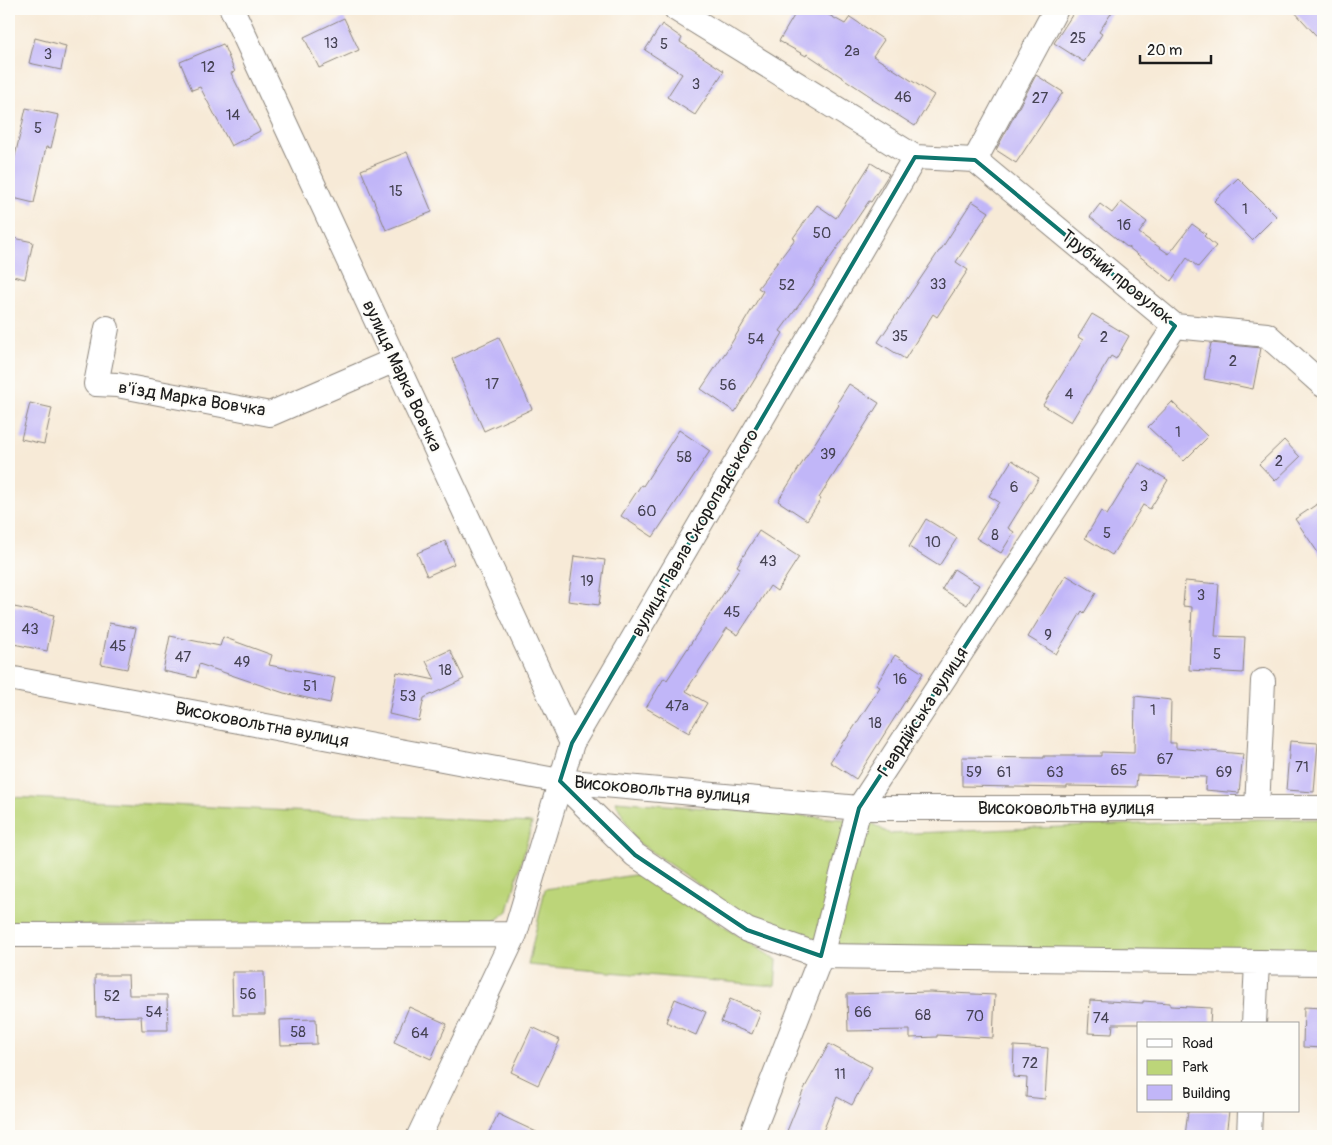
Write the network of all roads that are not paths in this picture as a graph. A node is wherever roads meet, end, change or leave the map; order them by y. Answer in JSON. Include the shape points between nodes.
{"nodes":[{"id":1,"x":232,"y":9,"type":"edge"},
{"id":2,"x":676,"y":9,"type":"edge"},
{"id":3,"x":1056,"y":9,"type":"edge"},
{"id":4,"x":915,"y":157,"type":"junction"},
{"id":5,"x":975,"y":160,"type":"junction"},
{"id":6,"x":1175,"y":326,"type":"junction"},
{"id":7,"x":107,"y":328,"type":"dead end"},
{"id":8,"x":395,"y":360,"type":"junction"},
{"id":9,"x":1323,"y":385,"type":"edge"},
{"id":10,"x":9,"y":678,"type":"edge"},
{"id":11,"x":1263,"y":681,"type":"dead end"},
{"id":12,"x":572,"y":743,"type":"junction"},
{"id":13,"x":560,"y":781,"type":"junction"},
{"id":14,"x":859,"y":808,"type":"junction"},
{"id":15,"x":1258,"y":808,"type":"junction"},
{"id":16,"x":1323,"y":808,"type":"edge"},
{"id":17,"x":514,"y":934,"type":"junction"},
{"id":18,"x":9,"y":935,"type":"edge"},
{"id":19,"x":820,"y":956,"type":"junction"},
{"id":20,"x":1257,"y":962,"type":"junction"},
{"id":21,"x":1323,"y":963,"type":"edge"},
{"id":22,"x":1254,"y":1022,"type":"edge"},
{"id":23,"x":1250,"y":1112,"type":"edge"},
{"id":24,"x":419,"y":1136,"type":"edge"},
{"id":25,"x":751,"y":1136,"type":"edge"},
{"id":26,"x":1249,"y":1136,"type":"edge"}],
"edges":[{"from":1,"to":8,"type":"street","name":"вулиця Марка Вовчка"},
{"from":2,"to":4,"type":"street"},
{"from":3,"to":5,"type":"street"},
{"from":4,"to":5,"type":"street"},
{"from":4,"to":12,"type":"street","name":"вулиця Павла Скоропадського"},
{"from":5,"to":6,"type":"street","name":"Трубний провулок"},
{"from":6,"to":9,"type":"street","name":"Трубний провулок","via":[[1267,335]]},
{"from":6,"to":14,"type":"street","name":"Гвардійська вулиця"},
{"from":7,"to":8,"type":"street","name":"в'їзд Марка Вовчка","via":[[96,384],[117,385],[270,414]]},
{"from":8,"to":12,"type":"street","name":"вулиця Марка Вовчка"},
{"from":10,"to":13,"type":"street","name":"Високовольтна вулиця"},
{"from":11,"to":15,"type":"street"},
{"from":12,"to":13,"type":"street","name":"вулиця Павла Скоропадського"},
{"from":13,"to":14,"type":"street","name":"Високовольтна вулиця"},
{"from":13,"to":17,"type":"street","name":"вулиця Павла Скоропадського"},
{"from":13,"to":19,"type":"street","via":[[635,855],[747,930]]},
{"from":14,"to":15,"type":"street","name":"Високовольтна вулиця"},
{"from":14,"to":19,"type":"street","name":"Гвардійська вулиця"},
{"from":15,"to":16,"type":"street","name":"Високовольтна вулиця"},
{"from":17,"to":18,"type":"street"},
{"from":17,"to":24,"type":"street","name":"вулиця Павла Скоропадського"},
{"from":19,"to":20,"type":"street"},
{"from":19,"to":25,"type":"street","name":"Гвардійська вулиця"},
{"from":20,"to":21,"type":"street"},
{"from":20,"to":22,"type":"street"},
{"from":23,"to":26,"type":"street"}]}
